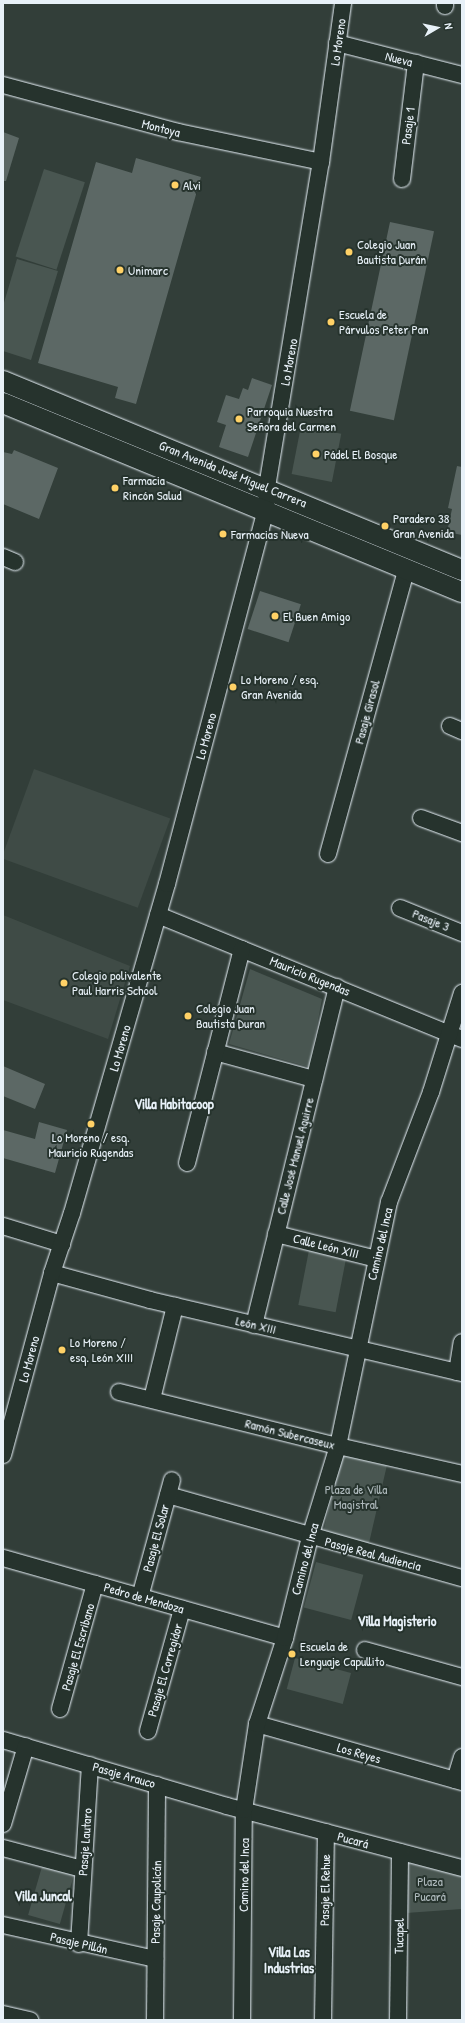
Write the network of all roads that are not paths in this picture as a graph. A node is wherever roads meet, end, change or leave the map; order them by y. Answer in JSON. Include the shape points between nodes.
{"nodes":[{"id":1,"x":343,"y":3,"type":"edge"},
{"id":2,"x":337,"y":43,"type":"junction"},
{"id":3,"x":416,"y":69,"type":"junction"},
{"id":4,"x":462,"y":75,"type":"edge"},
{"id":5,"x":3,"y":85,"type":"edge"},
{"id":6,"x":321,"y":162,"type":"junction"},
{"id":7,"x":402,"y":179,"type":"dead end"},
{"id":8,"x":3,"y":381,"type":"edge"},
{"id":9,"x":3,"y":404,"type":"edge"},
{"id":10,"x":267,"y":488,"type":"junction"},
{"id":11,"x":266,"y":510,"type":"junction"},
{"id":12,"x":406,"y":570,"type":"junction"},
{"id":13,"x":462,"y":570,"type":"edge"},
{"id":14,"x":462,"y":592,"type":"edge"},
{"id":15,"x":422,"y":818,"type":"dead end"},
{"id":16,"x":462,"y":833,"type":"edge"},
{"id":17,"x":328,"y":854,"type":"dead end"},
{"id":18,"x":400,"y":908,"type":"dead end"},
{"id":19,"x":158,"y":915,"type":"junction"},
{"id":20,"x":462,"y":933,"type":"edge"},
{"id":21,"x":242,"y":949,"type":"junction"},
{"id":22,"x":337,"y":987,"type":"junction"},
{"id":23,"x":462,"y":993,"type":"edge"},
{"id":24,"x":456,"y":1036,"type":"edge"},
{"id":25,"x":216,"y":1052,"type":"junction"},
{"id":26,"x":314,"y":1079,"type":"junction"},
{"id":27,"x":187,"y":1163,"type":"dead end"},
{"id":28,"x":3,"y":1226,"type":"edge"},
{"id":29,"x":276,"y":1234,"type":"junction"},
{"id":30,"x":62,"y":1244,"type":"junction"},
{"id":31,"x":376,"y":1259,"type":"junction"},
{"id":32,"x":52,"y":1273,"type":"junction"},
{"id":33,"x":175,"y":1306,"type":"junction"},
{"id":34,"x":254,"y":1325,"type":"junction"},
{"id":35,"x":462,"y":1342,"type":"edge"},
{"id":36,"x":358,"y":1349,"type":"junction"},
{"id":37,"x":459,"y":1373,"type":"edge"},
{"id":38,"x":119,"y":1392,"type":"dead end"},
{"id":39,"x":152,"y":1400,"type":"junction"},
{"id":40,"x":338,"y":1446,"type":"junction"},
{"id":41,"x":3,"y":1455,"type":"edge"},
{"id":42,"x":462,"y":1474,"type":"edge"},
{"id":43,"x":170,"y":1488,"type":"joint"},
{"id":44,"x":310,"y":1537,"type":"junction"},
{"id":45,"x":3,"y":1558,"type":"edge"},
{"id":46,"x":462,"y":1578,"type":"edge"},
{"id":47,"x":95,"y":1584,"type":"junction"},
{"id":48,"x":140,"y":1597,"type":"junction"},
{"id":49,"x":182,"y":1609,"type":"junction"},
{"id":50,"x":285,"y":1638,"type":"junction"},
{"id":51,"x":365,"y":1650,"type":"dead end"},
{"id":52,"x":462,"y":1677,"type":"edge"},
{"id":53,"x":60,"y":1710,"type":"dead end"},
{"id":54,"x":257,"y":1724,"type":"junction"},
{"id":55,"x":148,"y":1731,"type":"dead end"},
{"id":56,"x":3,"y":1740,"type":"edge"},
{"id":57,"x":26,"y":1746,"type":"junction"},
{"id":58,"x":462,"y":1757,"type":"edge"},
{"id":59,"x":90,"y":1765,"type":"junction"},
{"id":60,"x":459,"y":1781,"type":"edge"},
{"id":61,"x":157,"y":1785,"type":"junction"},
{"id":62,"x":244,"y":1810,"type":"junction"},
{"id":63,"x":3,"y":1824,"type":"edge"},
{"id":64,"x":326,"y":1832,"type":"junction"},
{"id":65,"x":3,"y":1848,"type":"edge"},
{"id":66,"x":400,"y":1852,"type":"junction"},
{"id":67,"x":462,"y":1868,"type":"edge"},
{"id":68,"x":82,"y":1869,"type":"junction"},
{"id":69,"x":3,"y":1925,"type":"edge"},
{"id":70,"x":79,"y":1944,"type":"junction"},
{"id":71,"x":155,"y":1959,"type":"junction"},
{"id":72,"x":3,"y":2014,"type":"edge"},
{"id":73,"x":401,"y":2019,"type":"edge"},
{"id":74,"x":30,"y":2020,"type":"edge"},
{"id":75,"x":155,"y":2020,"type":"edge"},
{"id":76,"x":242,"y":2020,"type":"edge"},
{"id":77,"x":323,"y":2020,"type":"edge"}],
"edges":[{"from":1,"to":2,"type":"street","name":"Lo Moreno"},
{"from":2,"to":3,"type":"street","name":"Nueva"},
{"from":2,"to":6,"type":"street","name":"Lo Moreno"},
{"from":3,"to":4,"type":"street","name":"Nueva"},
{"from":3,"to":7,"type":"street","name":"Pasaje 1"},
{"from":5,"to":6,"type":"street","name":"Montoya","via":[[158,127]]},
{"from":6,"to":10,"type":"street","name":"Lo Moreno"},
{"from":8,"to":10,"type":"main road","name":"Gran Avenida José Miguel Carrera"},
{"from":9,"to":11,"type":"main road","name":"Gran Avenida José Miguel Carrera"},
{"from":10,"to":11,"type":"street","name":"Lo Moreno"},
{"from":10,"to":13,"type":"main road","name":"Gran Avenida José Miguel Carrera"},
{"from":11,"to":12,"type":"main road","name":"Gran Avenida José Miguel Carrera"},
{"from":11,"to":19,"type":"street","name":"Lo Moreno"},
{"from":12,"to":14,"type":"main road","name":"Gran Avenida José Miguel Carrera"},
{"from":12,"to":17,"type":"street","name":"Pasaje Girasol"},
{"from":15,"to":16,"type":"street"},
{"from":18,"to":20,"type":"street","name":"Pasaje 3"},
{"from":19,"to":21,"type":"street","name":"Mauricio Rugendas"},
{"from":19,"to":30,"type":"street","name":"Lo Moreno"},
{"from":21,"to":22,"type":"street","name":"Mauricio Rugendas"},
{"from":21,"to":25,"type":"street"},
{"from":22,"to":24,"type":"street","name":"Mauricio Rugendas"},
{"from":22,"to":26,"type":"street","name":"Calle José Manuel Aguirre"},
{"from":23,"to":24,"type":"street","name":"Camino del Inca"},
{"from":24,"to":31,"type":"street","name":"Camino del Inca","via":[[431,1092],[396,1184]]},
{"from":25,"to":26,"type":"street"},
{"from":25,"to":27,"type":"street"},
{"from":26,"to":29,"type":"street","name":"Calle José Manuel Aguirre"},
{"from":28,"to":30,"type":"street"},
{"from":29,"to":31,"type":"street","name":"Calle León XIII"},
{"from":29,"to":34,"type":"street","name":"Calle José Manuel Aguirre"},
{"from":30,"to":32,"type":"street","name":"Lo Moreno"},
{"from":31,"to":36,"type":"street","name":"Camino del Inca"},
{"from":32,"to":33,"type":"street","name":"León XIII"},
{"from":32,"to":41,"type":"street","name":"Lo Moreno"},
{"from":33,"to":34,"type":"street","name":"León XIII"},
{"from":33,"to":39,"type":"street"},
{"from":34,"to":36,"type":"street","name":"León XIII"},
{"from":35,"to":37,"type":"street"},
{"from":36,"to":37,"type":"street","name":"León XIII"},
{"from":36,"to":40,"type":"street","name":"Camino del Inca"},
{"from":38,"to":39,"type":"street","name":"Ramón Subercaseux"},
{"from":39,"to":40,"type":"street","name":"Ramón Subercaseux"},
{"from":40,"to":42,"type":"street","name":"Ramón Subercaseux"},
{"from":40,"to":44,"type":"street","name":"Camino del Inca"},
{"from":43,"to":44,"type":"street","name":"Pasaje Real Audiencia"},
{"from":43,"to":48,"type":"street","name":"Pasaje El Solar"},
{"from":44,"to":46,"type":"street","name":"Pasaje Real Audiencia"},
{"from":44,"to":50,"type":"street","name":"Camino del Inca"},
{"from":45,"to":47,"type":"street","name":"Pedro de Mendoza"},
{"from":47,"to":48,"type":"street","name":"Pedro de Mendoza"},
{"from":47,"to":53,"type":"street","name":"Pasaje El Escribano"},
{"from":48,"to":49,"type":"street","name":"Pedro de Mendoza"},
{"from":49,"to":50,"type":"street","name":"Pedro de Mendoza"},
{"from":49,"to":55,"type":"street","name":"Pasaje El Corregidor"},
{"from":50,"to":54,"type":"street","name":"Camino del Inca"},
{"from":51,"to":52,"type":"street"},
{"from":54,"to":60,"type":"street","name":"Los Reyes"},
{"from":54,"to":62,"type":"street","name":"Camino del Inca"},
{"from":56,"to":57,"type":"street","name":"Pasaje Arauco"},
{"from":57,"to":59,"type":"street","name":"Pasaje Arauco"},
{"from":57,"to":63,"type":"street"},
{"from":58,"to":60,"type":"street"},
{"from":59,"to":61,"type":"street","name":"Pasaje Arauco"},
{"from":59,"to":68,"type":"street","name":"Pasaje Lautaro"},
{"from":61,"to":62,"type":"street","name":"Pasaje Arauco"},
{"from":61,"to":71,"type":"street","name":"Pasaje Caupolicán"},
{"from":62,"to":64,"type":"street","name":"Pucará"},
{"from":62,"to":76,"type":"street","name":"Camino del Inca"},
{"from":64,"to":66,"type":"street","name":"Pucará"},
{"from":64,"to":77,"type":"street","name":"Pasaje El Rehue"},
{"from":65,"to":68,"type":"street"},
{"from":66,"to":67,"type":"street","name":"Pucará"},
{"from":66,"to":73,"type":"street","name":"Tucapel"},
{"from":68,"to":70,"type":"street","name":"Pasaje Lautaro"},
{"from":69,"to":70,"type":"street","name":"Pasaje Pillán"},
{"from":70,"to":71,"type":"street","name":"Pasaje Pillán"},
{"from":71,"to":75,"type":"street","name":"Pasaje Caupolicán"},
{"from":72,"to":74,"type":"street"}]}
